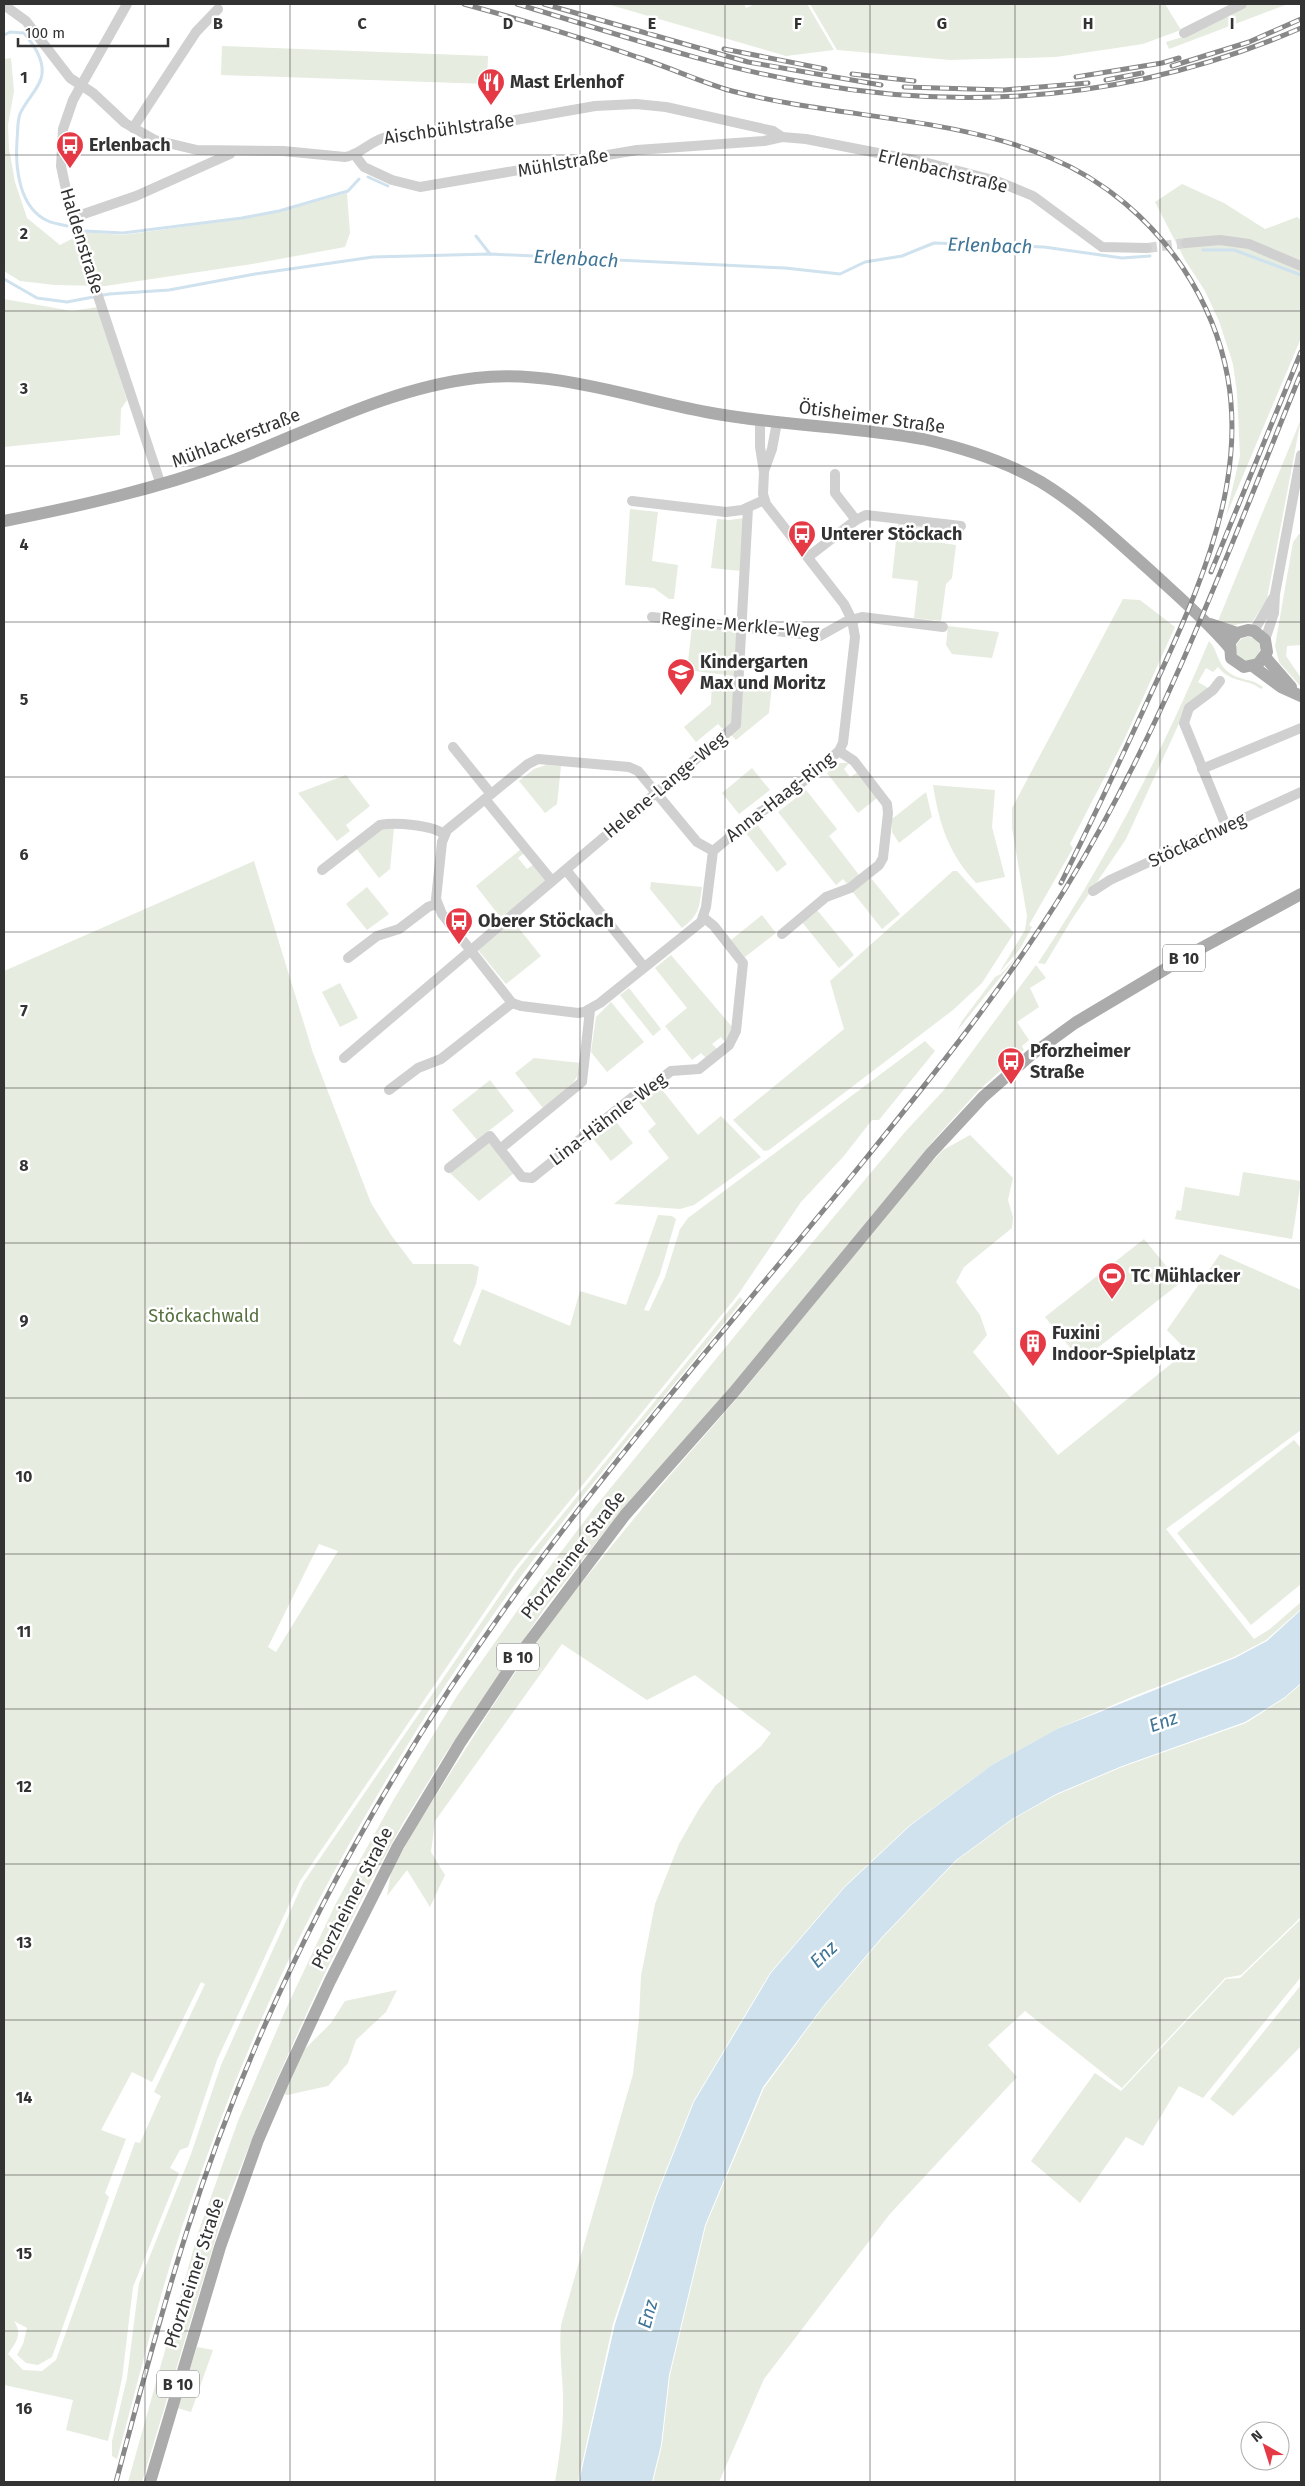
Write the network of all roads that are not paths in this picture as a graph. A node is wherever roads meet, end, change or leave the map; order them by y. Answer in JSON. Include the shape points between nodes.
{"nodes":[{"id":1,"x":127,"y":4,"type":"edge"},
{"id":2,"x":1242,"y":4,"type":"edge"},
{"id":3,"x":4,"y":5,"type":"edge"},
{"id":4,"x":218,"y":9,"type":"dead end"},
{"id":5,"x":1184,"y":33,"type":"dead end"},
{"id":6,"x":80,"y":85,"type":"junction"},
{"id":7,"x":133,"y":128,"type":"junction"},
{"id":8,"x":782,"y":137,"type":"junction"},
{"id":9,"x":230,"y":151,"type":"junction"},
{"id":10,"x":354,"y":154,"type":"junction"},
{"id":11,"x":72,"y":218,"type":"junction"},
{"id":12,"x":1186,"y":243,"type":"tunnel mouth"},
{"id":13,"x":1147,"y":248,"type":"tunnel mouth"},
{"id":14,"x":1301,"y":266,"type":"edge"},
{"id":15,"x":476,"y":378,"type":"joint"},
{"id":16,"x":760,"y":420,"type":"junction"},
{"id":17,"x":777,"y":422,"type":"junction"},
{"id":18,"x":1301,"y":455,"type":"edge"},
{"id":19,"x":764,"y":472,"type":"junction"},
{"id":20,"x":836,"y":474,"type":"dead end"},
{"id":21,"x":161,"y":485,"type":"junction"},
{"id":22,"x":764,"y":500,"type":"junction"},
{"id":23,"x":632,"y":502,"type":"dead end"},
{"id":24,"x":748,"y":508,"type":"junction"},
{"id":25,"x":856,"y":520,"type":"junction"},
{"id":26,"x":4,"y":521,"type":"edge"},
{"id":27,"x":961,"y":526,"type":"dead end"},
{"id":28,"x":808,"y":557,"type":"junction"},
{"id":29,"x":1275,"y":594,"type":"junction"},
{"id":30,"x":652,"y":616,"type":"dead end"},
{"id":31,"x":852,"y":620,"type":"junction"},
{"id":32,"x":1208,"y":624,"type":"junction"},
{"id":33,"x":943,"y":626,"type":"dead end"},
{"id":34,"x":742,"y":628,"type":"junction"},
{"id":35,"x":1254,"y":631,"type":"junction"},
{"id":36,"x":1237,"y":633,"type":"junction"},
{"id":37,"x":1265,"y":640,"type":"junction"},
{"id":38,"x":1229,"y":647,"type":"junction"},
{"id":39,"x":1265,"y":657,"type":"junction"},
{"id":40,"x":1254,"y":667,"type":"junction"},
{"id":41,"x":1220,"y":681,"type":"dead end"},
{"id":42,"x":1300,"y":695,"type":"edge"},
{"id":43,"x":1301,"y":728,"type":"edge"},
{"id":44,"x":453,"y":747,"type":"dead end"},
{"id":45,"x":839,"y":751,"type":"junction"},
{"id":46,"x":1202,"y":769,"type":"junction"},
{"id":47,"x":656,"y":792,"type":"junction"},
{"id":48,"x":1301,"y":792,"type":"edge"},
{"id":49,"x":488,"y":796,"type":"junction"},
{"id":50,"x":1226,"y":826,"type":"junction"},
{"id":51,"x":444,"y":834,"type":"junction"},
{"id":52,"x":714,"y":851,"type":"junction"},
{"id":53,"x":322,"y":870,"type":"dead end"},
{"id":54,"x":566,"y":870,"type":"junction"},
{"id":55,"x":552,"y":882,"type":"junction"},
{"id":56,"x":1093,"y":891,"type":"dead end"},
{"id":57,"x":1301,"y":894,"type":"edge"},
{"id":58,"x":436,"y":904,"type":"junction"},
{"id":59,"x":703,"y":917,"type":"junction"},
{"id":60,"x":782,"y":934,"type":"dead end"},
{"id":61,"x":470,"y":951,"type":"junction"},
{"id":62,"x":348,"y":958,"type":"dead end"},
{"id":63,"x":644,"y":968,"type":"junction"},
{"id":64,"x":512,"y":1003,"type":"junction"},
{"id":65,"x":590,"y":1010,"type":"junction"},
{"id":66,"x":344,"y":1058,"type":"dead end"},
{"id":67,"x":389,"y":1090,"type":"dead end"},
{"id":68,"x":500,"y":1149,"type":"junction"},
{"id":69,"x":449,"y":1168,"type":"dead end"},
{"id":70,"x":150,"y":2482,"type":"edge"}],
"edges":[{"from":1,"to":6,"type":"street","name":"Haldenstraße"},
{"from":2,"to":5,"type":"street"},
{"from":3,"to":6,"type":"street","name":"Aischbühlstraße","via":[[26,21],[60,66]]},
{"from":4,"to":7,"type":"street","via":[[192,37]]},
{"from":6,"to":7,"type":"street","name":"Aischbühlstraße"},
{"from":6,"to":11,"type":"street","name":"Haldenstraße","via":[[66,118],[61,141],[63,182]]},
{"from":7,"to":9,"type":"street","name":"Aischbühlstraße","via":[[169,145]]},
{"from":8,"to":10,"type":"street","name":"Aischbühlstraße","via":[[773,131],[651,104],[613,105],[471,128],[386,137]]},
{"from":8,"to":10,"type":"street","name":"Mühlstraße","via":[[637,150],[420,186],[392,180],[364,167]]},
{"from":8,"to":13,"type":"street","name":"Erlenbachstraße","via":[[924,162],[998,181],[1033,196],[1102,247]]},
{"from":9,"to":10,"type":"street","name":"Aischbühlstraße","via":[[282,151],[345,157]]},
{"from":9,"to":11,"type":"street","via":[[230,154],[136,196]]},
{"from":11,"to":21,"type":"street","name":"Haldenstraße"},
{"from":12,"to":14,"type":"street","via":[[1220,240],[1249,244]]},
{"from":15,"to":16,"type":"main road","name":"Ötisheimer Straße","via":[[516,377],[576,383],[707,412]]},
{"from":15,"to":21,"type":"main road","name":"Mühlackerstraße","via":[[373,403]]},
{"from":16,"to":17,"type":"main road","name":"Ötisheimer Straße"},
{"from":16,"to":19,"type":"street"},
{"from":17,"to":19,"type":"street"},
{"from":17,"to":32,"type":"main road","name":"Ötisheimer Straße","via":[[890,433],[954,446],[992,459],[1031,478],[1083,512]]},
{"from":18,"to":29,"type":"street"},
{"from":19,"to":22,"type":"street"},
{"from":20,"to":25,"type":"street","via":[[835,493]]},
{"from":21,"to":26,"type":"main road","name":"Mühlackerstraße"},
{"from":22,"to":24,"type":"street"},
{"from":22,"to":28,"type":"street","name":"Anna-Haag-Ring"},
{"from":23,"to":24,"type":"street","via":[[726,512]]},
{"from":24,"to":34,"type":"street","name":"Helene-Lange-Weg"},
{"from":25,"to":27,"type":"street","via":[[875,515]]},
{"from":25,"to":28,"type":"street"},
{"from":28,"to":31,"type":"street","name":"Anna-Haag-Ring","via":[[844,604]]},
{"from":29,"to":35,"type":"street"},
{"from":29,"to":37,"type":"street","via":[[1274,613]]},
{"from":30,"to":34,"type":"street","name":"Regine-Merkle-Weg"},
{"from":31,"to":33,"type":"street","name":"Regine-Merkle-Weg","via":[[872,617]]},
{"from":31,"to":34,"type":"street","name":"Regine-Merkle-Weg","via":[[820,636]]},
{"from":31,"to":45,"type":"street","name":"Anna-Haag-Ring","via":[[854,646],[843,743]]},
{"from":32,"to":36,"type":"main road"},
{"from":32,"to":38,"type":"main road","name":"Ötisheimer Straße"},
{"from":34,"to":47,"type":"street","name":"Helene-Lange-Weg","via":[[736,725]]},
{"from":35,"to":36,"type":"main road"},
{"from":35,"to":37,"type":"main road"},
{"from":36,"to":38,"type":"main road"},
{"from":37,"to":39,"type":"main road"},
{"from":38,"to":40,"type":"main road","via":[[1231,658],[1239,665]]},
{"from":39,"to":40,"type":"main road"},
{"from":39,"to":42,"type":"main road"},
{"from":40,"to":42,"type":"main road"},
{"from":41,"to":46,"type":"street","via":[[1189,708],[1184,723]]},
{"from":43,"to":46,"type":"street"},
{"from":44,"to":49,"type":"street"},
{"from":45,"to":52,"type":"street","name":"Anna-Haag-Ring"},
{"from":45,"to":60,"type":"street","via":[[854,761],[887,804],[883,858],[862,879],[850,888],[826,897]]},
{"from":46,"to":50,"type":"street"},
{"from":47,"to":49,"type":"street","name":"Anna-Haag-Ring","via":[[642,775],[629,767],[543,758],[533,761]]},
{"from":47,"to":52,"type":"street","name":"Anna-Haag-Ring","via":[[697,842]]},
{"from":47,"to":54,"type":"street","name":"Helene-Lange-Weg"},
{"from":48,"to":50,"type":"street","name":"Stöckachweg"},
{"from":49,"to":51,"type":"street","name":"Anna-Haag-Ring"},
{"from":49,"to":55,"type":"street"},
{"from":50,"to":56,"type":"street","name":"Stöckachweg"},
{"from":51,"to":53,"type":"street","via":[[433,828],[380,825]]},
{"from":51,"to":58,"type":"street"},
{"from":52,"to":59,"type":"street","name":"Anna-Haag-Ring"},
{"from":54,"to":55,"type":"street","name":"Helene-Lange-Weg"},
{"from":54,"to":63,"type":"street"},
{"from":55,"to":61,"type":"street","name":"Helene-Lange-Weg"},
{"from":57,"to":70,"type":"main road","name":"Pforzheimer Straße","number":"B 10","via":[[1194,952],[1075,1023],[1031,1055],[983,1097],[931,1153],[734,1392],[625,1515],[548,1615],[488,1699],[419,1808],[376,1886],[296,2053],[232,2210]]},
{"from":58,"to":61,"type":"street"},
{"from":58,"to":62,"type":"street","via":[[400,929],[377,936]]},
{"from":59,"to":63,"type":"street","via":[[697,926]]},
{"from":59,"to":68,"type":"street","name":"Lina-Hähnle-Weg","via":[[743,963],[736,1031],[730,1045],[699,1069],[671,1071],[643,1093],[634,1096],[532,1178],[522,1177]]},
{"from":61,"to":64,"type":"street"},
{"from":61,"to":66,"type":"street","name":"Helene-Lange-Weg"},
{"from":63,"to":65,"type":"street"},
{"from":64,"to":65,"type":"street","via":[[578,1013]]},
{"from":64,"to":67,"type":"street","via":[[441,1059],[418,1068]]},
{"from":65,"to":68,"type":"street","via":[[582,1082]]},
{"from":68,"to":69,"type":"street","name":"Lina-Hähnle-Weg","via":[[490,1136]]}]}
